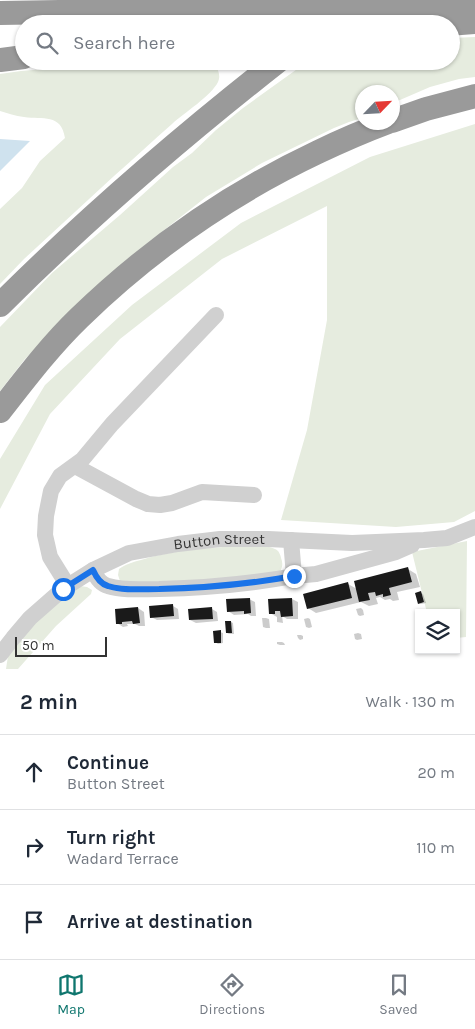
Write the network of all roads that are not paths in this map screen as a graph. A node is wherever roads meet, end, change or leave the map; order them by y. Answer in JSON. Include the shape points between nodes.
{"nodes":[{"id":1,"x":475,"y":4,"type":"edge"},
{"id":2,"x":2,"y":13,"type":"edge"},
{"id":3,"x":475,"y":22,"type":"edge"},
{"id":4,"x":460,"y":23,"type":"edge"},
{"id":5,"x":15,"y":58,"type":"edge"},
{"id":6,"x":0,"y":60,"type":"edge"},
{"id":7,"x":267,"y":70,"type":"edge"},
{"id":8,"x":475,"y":96,"type":"edge"},
{"id":9,"x":400,"y":118,"type":"edge"},
{"id":10,"x":368,"y":130,"type":"edge"},
{"id":11,"x":0,"y":305,"type":"edge"},
{"id":12,"x":216,"y":315,"type":"dead end"},
{"id":13,"x":0,"y":410,"type":"edge"},
{"id":14,"x":75,"y":466,"type":"junction"},
{"id":15,"x":254,"y":495,"type":"dead end"},
{"id":16,"x":475,"y":527,"type":"edge"},
{"id":17,"x":291,"y":540,"type":"junction"},
{"id":18,"x":424,"y":540,"type":"junction"},
{"id":19,"x":93,"y":570,"type":"junction"},
{"id":20,"x":294,"y":576,"type":"junction"},
{"id":21,"x":68,"y":586,"type":"junction"},
{"id":22,"x":0,"y":655,"type":"edge"}],
"edges":[{"from":1,"to":2,"type":"highway"},
{"from":3,"to":4,"type":"highway"},
{"from":5,"to":6,"type":"highway"},
{"from":7,"to":11,"type":"highway","via":[[114,197]]},
{"from":8,"to":9,"type":"highway"},
{"from":10,"to":13,"type":"highway","via":[[244,190],[140,263],[78,319]]},
{"from":12,"to":14,"type":"street"},
{"from":14,"to":15,"type":"street","via":[[148,504],[172,503],[202,492]]},
{"from":14,"to":21,"type":"street","via":[[60,476],[51,491],[46,516],[45,534],[50,557]]},
{"from":16,"to":18,"type":"street","name":"Button Street","via":[[447,538]]},
{"from":17,"to":18,"type":"street","name":"Button Street","via":[[352,543]]},
{"from":17,"to":19,"type":"street","name":"Button Street","via":[[220,539],[178,544],[129,553]]},
{"from":17,"to":20,"type":"street"},
{"from":18,"to":20,"type":"street","via":[[396,552],[316,574]]},
{"from":19,"to":20,"type":"street","via":[[108,586],[137,589],[270,581]]},
{"from":19,"to":21,"type":"street","name":"Button Street"},
{"from":21,"to":22,"type":"street","name":"Button Street","via":[[30,618]]}]}
